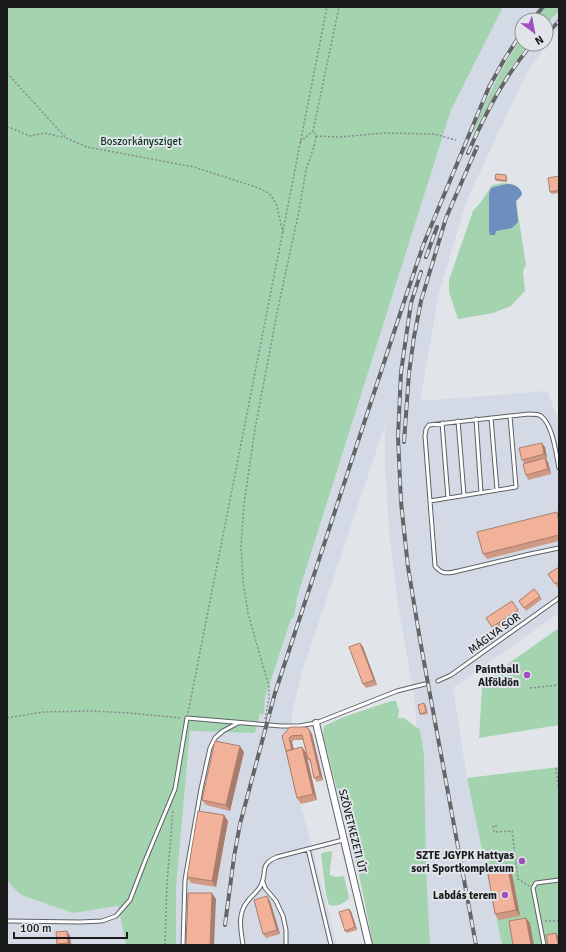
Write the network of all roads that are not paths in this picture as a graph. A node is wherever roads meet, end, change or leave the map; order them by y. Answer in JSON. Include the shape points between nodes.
{"nodes":[{"id":1,"x":510,"y":416,"type":"junction"},
{"id":2,"x":491,"y":418,"type":"junction"},
{"id":3,"x":476,"y":419,"type":"junction"},
{"id":4,"x":458,"y":422,"type":"junction"},
{"id":5,"x":442,"y":423,"type":"junction"},
{"id":6,"x":559,"y":468,"type":"edge"},
{"id":7,"x":497,"y":490,"type":"junction"},
{"id":8,"x":481,"y":493,"type":"junction"},
{"id":9,"x":464,"y":495,"type":"junction"},
{"id":10,"x":448,"y":498,"type":"junction"},
{"id":11,"x":430,"y":501,"type":"junction"},
{"id":12,"x":559,"y":548,"type":"edge"},
{"id":13,"x":559,"y":598,"type":"edge"},
{"id":14,"x":438,"y":681,"type":"dead end"},
{"id":15,"x":425,"y":684,"type":"dead end"},
{"id":16,"x":238,"y":723,"type":"junction"},
{"id":17,"x":316,"y":723,"type":"junction"},
{"id":18,"x":345,"y":840,"type":"junction"},
{"id":19,"x":308,"y":849,"type":"junction"},
{"id":20,"x":559,"y":880,"type":"edge"},
{"id":21,"x":263,"y":882,"type":"junction"},
{"id":22,"x":7,"y":921,"type":"edge"},
{"id":23,"x":285,"y":944,"type":"edge"},
{"id":24,"x":183,"y":945,"type":"edge"},
{"id":25,"x":243,"y":945,"type":"edge"},
{"id":26,"x":331,"y":945,"type":"edge"},
{"id":27,"x":369,"y":945,"type":"edge"},
{"id":28,"x":544,"y":945,"type":"edge"}],
"edges":[{"from":1,"to":2,"type":"lane"},
{"from":1,"to":6,"type":"lane","via":[[540,415],[546,421]]},
{"from":1,"to":7,"type":"lane","via":[[516,487]]},
{"from":2,"to":3,"type":"lane"},
{"from":2,"to":7,"type":"lane"},
{"from":3,"to":4,"type":"lane"},
{"from":3,"to":8,"type":"lane"},
{"from":4,"to":5,"type":"lane"},
{"from":4,"to":9,"type":"lane"},
{"from":5,"to":10,"type":"lane"},
{"from":5,"to":11,"type":"lane","via":[[429,425],[426,429]]},
{"from":7,"to":8,"type":"lane"},
{"from":8,"to":9,"type":"lane"},
{"from":9,"to":10,"type":"lane"},
{"from":10,"to":11,"type":"lane"},
{"from":11,"to":12,"type":"lane","via":[[435,566],[440,572],[446,574]]},
{"from":13,"to":14,"type":"lane","name":"MÁGLYA SOR","via":[[451,675]]},
{"from":15,"to":17,"type":"lane","via":[[397,691]]},
{"from":16,"to":17,"type":"lane","via":[[292,727]]},
{"from":16,"to":22,"type":"lane","via":[[187,718],[175,789],[130,900],[116,916],[102,921]]},
{"from":16,"to":24,"type":"lane","via":[[215,738],[210,748],[185,880]]},
{"from":17,"to":18,"type":"street","name":"SZÖVETKEZETI ÚT"},
{"from":18,"to":19,"type":"lane"},
{"from":18,"to":27,"type":"street","name":"SZÖVETKEZETI ÚT"},
{"from":19,"to":21,"type":"lane","via":[[268,862]]},
{"from":19,"to":26,"type":"lane"},
{"from":20,"to":28,"type":"lane","via":[[536,883],[533,888]]},
{"from":21,"to":23,"type":"lane","via":[[283,916]]},
{"from":21,"to":25,"type":"lane","via":[[241,912]]}]}
